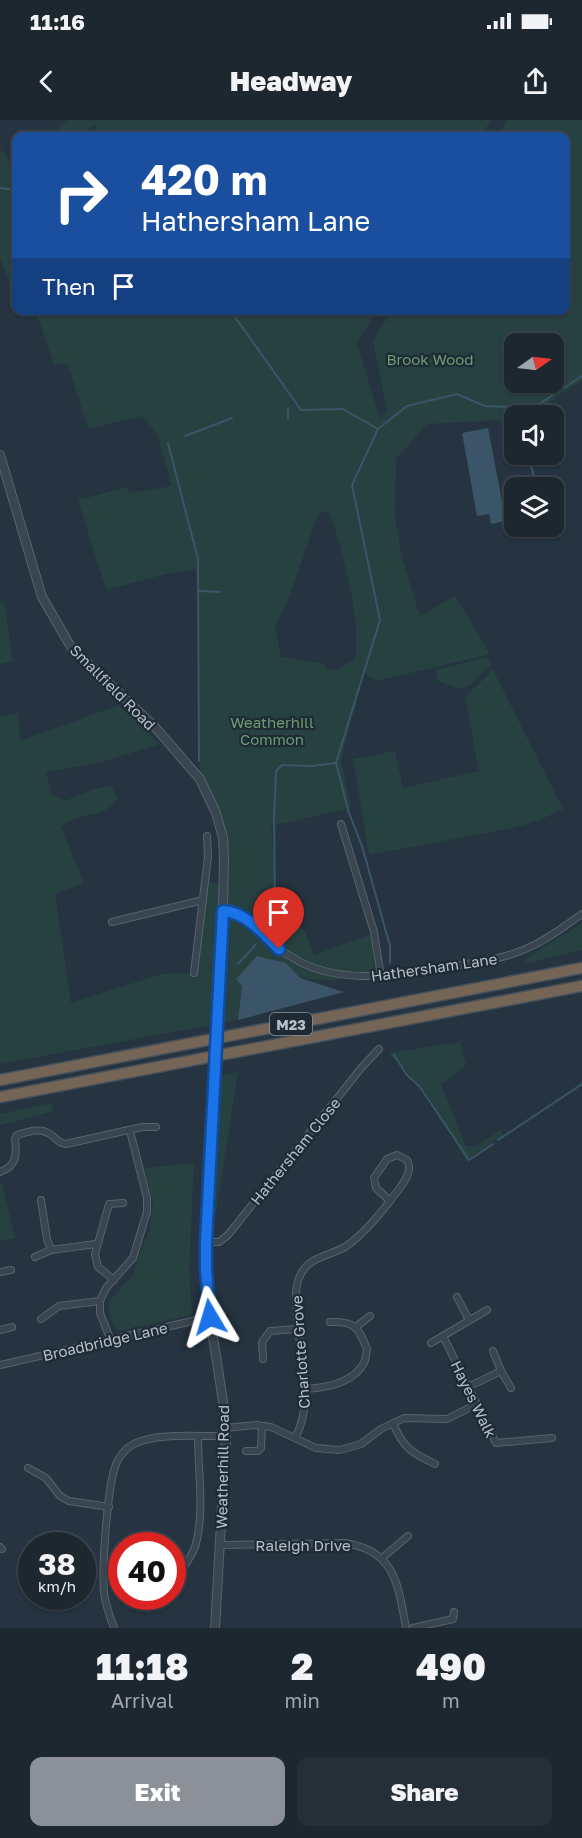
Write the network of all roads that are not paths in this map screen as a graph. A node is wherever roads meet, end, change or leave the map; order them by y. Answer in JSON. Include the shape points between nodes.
{"nodes":[{"id":1,"x":0,"y":455,"type":"edge"},
{"id":2,"x":341,"y":824,"type":"dead end"},
{"id":3,"x":207,"y":836,"type":"dead end"},
{"id":4,"x":208,"y":857,"type":"junction"},
{"id":5,"x":224,"y":857,"type":"junction"},
{"id":6,"x":202,"y":900,"type":"junction"},
{"id":7,"x":223,"y":911,"type":"junction"},
{"id":8,"x":582,"y":914,"type":"edge"},
{"id":9,"x":112,"y":922,"type":"dead end"},
{"id":10,"x":582,"y":968,"type":"edge"},
{"id":11,"x":194,"y":973,"type":"dead end"},
{"id":12,"x":381,"y":977,"type":"junction"},
{"id":13,"x":582,"y":986,"type":"edge"},
{"id":14,"x":379,"y":1049,"type":"dead end"},
{"id":15,"x":0,"y":1080,"type":"edge"},
{"id":16,"x":0,"y":1097,"type":"edge"},
{"id":17,"x":156,"y":1126,"type":"dead end"},
{"id":18,"x":129,"y":1131,"type":"junction"},
{"id":19,"x":0,"y":1172,"type":"edge"},
{"id":20,"x":41,"y":1200,"type":"dead end"},
{"id":21,"x":390,"y":1201,"type":"junction"},
{"id":22,"x":123,"y":1203,"type":"dead end"},
{"id":23,"x":206,"y":1242,"type":"junction"},
{"id":24,"x":96,"y":1245,"type":"junction"},
{"id":25,"x":51,"y":1250,"type":"junction"},
{"id":26,"x":35,"y":1257,"type":"dead end"},
{"id":27,"x":11,"y":1270,"type":"dead end"},
{"id":28,"x":0,"y":1272,"type":"edge"},
{"id":29,"x":114,"y":1280,"type":"junction"},
{"id":30,"x":457,"y":1297,"type":"dead end"},
{"id":31,"x":100,"y":1301,"type":"junction"},
{"id":32,"x":487,"y":1310,"type":"dead end"},
{"id":33,"x":370,"y":1316,"type":"dead end"},
{"id":34,"x":210,"y":1317,"type":"junction"},
{"id":35,"x":41,"y":1318,"type":"dead end"},
{"id":36,"x":469,"y":1320,"type":"junction"},
{"id":37,"x":330,"y":1322,"type":"dead end"},
{"id":38,"x":12,"y":1327,"type":"dead end"},
{"id":39,"x":356,"y":1327,"type":"junction"},
{"id":40,"x":297,"y":1329,"type":"junction"},
{"id":41,"x":0,"y":1330,"type":"edge"},
{"id":42,"x":443,"y":1336,"type":"junction"},
{"id":43,"x":111,"y":1341,"type":"junction"},
{"id":44,"x":431,"y":1343,"type":"dead end"},
{"id":45,"x":493,"y":1351,"type":"dead end"},
{"id":46,"x":264,"y":1359,"type":"dead end"},
{"id":47,"x":0,"y":1365,"type":"edge"},
{"id":48,"x":501,"y":1371,"type":"junction"},
{"id":49,"x":468,"y":1387,"type":"junction"},
{"id":50,"x":305,"y":1389,"type":"junction"},
{"id":51,"x":511,"y":1389,"type":"dead end"},
{"id":52,"x":477,"y":1404,"type":"junction"},
{"id":53,"x":393,"y":1424,"type":"junction"},
{"id":54,"x":262,"y":1426,"type":"junction"},
{"id":55,"x":225,"y":1432,"type":"junction"},
{"id":56,"x":198,"y":1437,"type":"junction"},
{"id":57,"x":295,"y":1438,"type":"junction"},
{"id":58,"x":552,"y":1438,"type":"dead end"},
{"id":59,"x":246,"y":1451,"type":"dead end"},
{"id":60,"x":435,"y":1464,"type":"dead end"},
{"id":61,"x":28,"y":1468,"type":"dead end"},
{"id":62,"x":109,"y":1507,"type":"junction"},
{"id":63,"x":408,"y":1536,"type":"dead end"},
{"id":64,"x":221,"y":1545,"type":"junction"},
{"id":65,"x":382,"y":1558,"type":"junction"},
{"id":66,"x":186,"y":1564,"type":"dead end"},
{"id":67,"x":454,"y":1612,"type":"dead end"},
{"id":68,"x":114,"y":1628,"type":"edge"},
{"id":69,"x":215,"y":1628,"type":"edge"},
{"id":70,"x":406,"y":1628,"type":"edge"},
{"id":71,"x":413,"y":1628,"type":"edge"}],
"edges":[{"from":1,"to":5,"type":"street","name":"Smallfield Road","via":[[42,597],[71,648],[154,726],[200,779],[216,813]]},
{"from":2,"to":12,"type":"street","via":[[374,932]]},
{"from":3,"to":4,"type":"street"},
{"from":4,"to":5,"type":"street"},
{"from":4,"to":6,"type":"street"},
{"from":5,"to":7,"type":"street","name":"Smallfield Road"},
{"from":6,"to":9,"type":"street"},
{"from":6,"to":11,"type":"street"},
{"from":7,"to":12,"type":"street","name":"Hathersham Lane","via":[[242,917],[301,963],[324,972]]},
{"from":7,"to":23,"type":"street","name":"Weatherhill Road","bridge":true},
{"from":8,"to":12,"type":"street","name":"Hathersham Lane","via":[[543,940],[510,955]]},
{"from":10,"to":15,"type":"highway","number":"M23"},
{"from":13,"to":16,"type":"highway","number":"M23"},
{"from":14,"to":23,"type":"street","name":"Hathersham Close","via":[[224,1240]]},
{"from":17,"to":18,"type":"street"},
{"from":18,"to":19,"type":"street","via":[[66,1144],[43,1131],[17,1135],[14,1162]]},
{"from":18,"to":29,"type":"street","via":[[147,1198],[147,1212],[133,1258]]},
{"from":20,"to":25,"type":"street"},
{"from":21,"to":21,"type":"street","name":"Charlotte Grove","via":[[376,1188],[374,1178],[387,1159],[397,1155],[407,1160],[410,1170]]},
{"from":21,"to":40,"type":"street","name":"Charlotte Grove","via":[[344,1247],[303,1270],[296,1289]]},
{"from":22,"to":24,"type":"street","via":[[109,1204]]},
{"from":23,"to":34,"type":"street","name":"Weatherhill Road"},
{"from":24,"to":25,"type":"street"},
{"from":24,"to":29,"type":"street","via":[[98,1267]]},
{"from":25,"to":26,"type":"street"},
{"from":27,"to":28,"type":"street"},
{"from":29,"to":31,"type":"street"},
{"from":30,"to":36,"type":"street"},
{"from":31,"to":35,"type":"street","via":[[59,1306]]},
{"from":31,"to":43,"type":"street","via":[[100,1313]]},
{"from":32,"to":36,"type":"street"},
{"from":33,"to":39,"type":"street"},
{"from":34,"to":43,"type":"street","name":"Broadbridge Lane"},
{"from":34,"to":55,"type":"street","name":"Weatherhill Road","via":[[224,1401]]},
{"from":36,"to":42,"type":"street"},
{"from":37,"to":39,"type":"street","via":[[346,1321]]},
{"from":38,"to":41,"type":"street"},
{"from":39,"to":50,"type":"street","via":[[367,1349],[364,1363],[340,1382]]},
{"from":40,"to":46,"type":"street","via":[[270,1331],[262,1342]]},
{"from":40,"to":50,"type":"street","name":"Charlotte Grove"},
{"from":42,"to":44,"type":"street"},
{"from":42,"to":49,"type":"street","name":"Hayes Walk"},
{"from":43,"to":47,"type":"street","name":"Broadbridge Lane"},
{"from":45,"to":48,"type":"street"},
{"from":48,"to":49,"type":"street"},
{"from":48,"to":51,"type":"street"},
{"from":49,"to":52,"type":"street","name":"Hayes Walk"},
{"from":50,"to":57,"type":"street","name":"Charlotte Grove","via":[[304,1419]]},
{"from":52,"to":53,"type":"street","via":[[447,1419],[404,1418]]},
{"from":52,"to":58,"type":"street","name":"Hayes Walk","via":[[496,1443]]},
{"from":53,"to":57,"type":"street","via":[[361,1444],[340,1450],[316,1448]]},
{"from":53,"to":60,"type":"street","via":[[410,1452]]},
{"from":54,"to":55,"type":"street"},
{"from":54,"to":57,"type":"street"},
{"from":54,"to":59,"type":"street","via":[[261,1448]]},
{"from":55,"to":56,"type":"street"},
{"from":55,"to":64,"type":"street","name":"Weatherhill Road"},
{"from":56,"to":62,"type":"street","via":[[146,1440],[123,1452],[117,1461]]},
{"from":56,"to":66,"type":"street","via":[[198,1526],[195,1547]]},
{"from":61,"to":62,"type":"street","via":[[46,1478],[69,1502]]},
{"from":62,"to":68,"type":"street","via":[[103,1573],[104,1595]]},
{"from":63,"to":65,"type":"street"},
{"from":64,"to":65,"type":"street","name":"Raleigh Drive","via":[[345,1543],[360,1545]]},
{"from":64,"to":69,"type":"street","name":"Weatherhill Road"},
{"from":65,"to":70,"type":"street","via":[[398,1582]]},
{"from":67,"to":71,"type":"street","via":[[453,1619]]}]}
